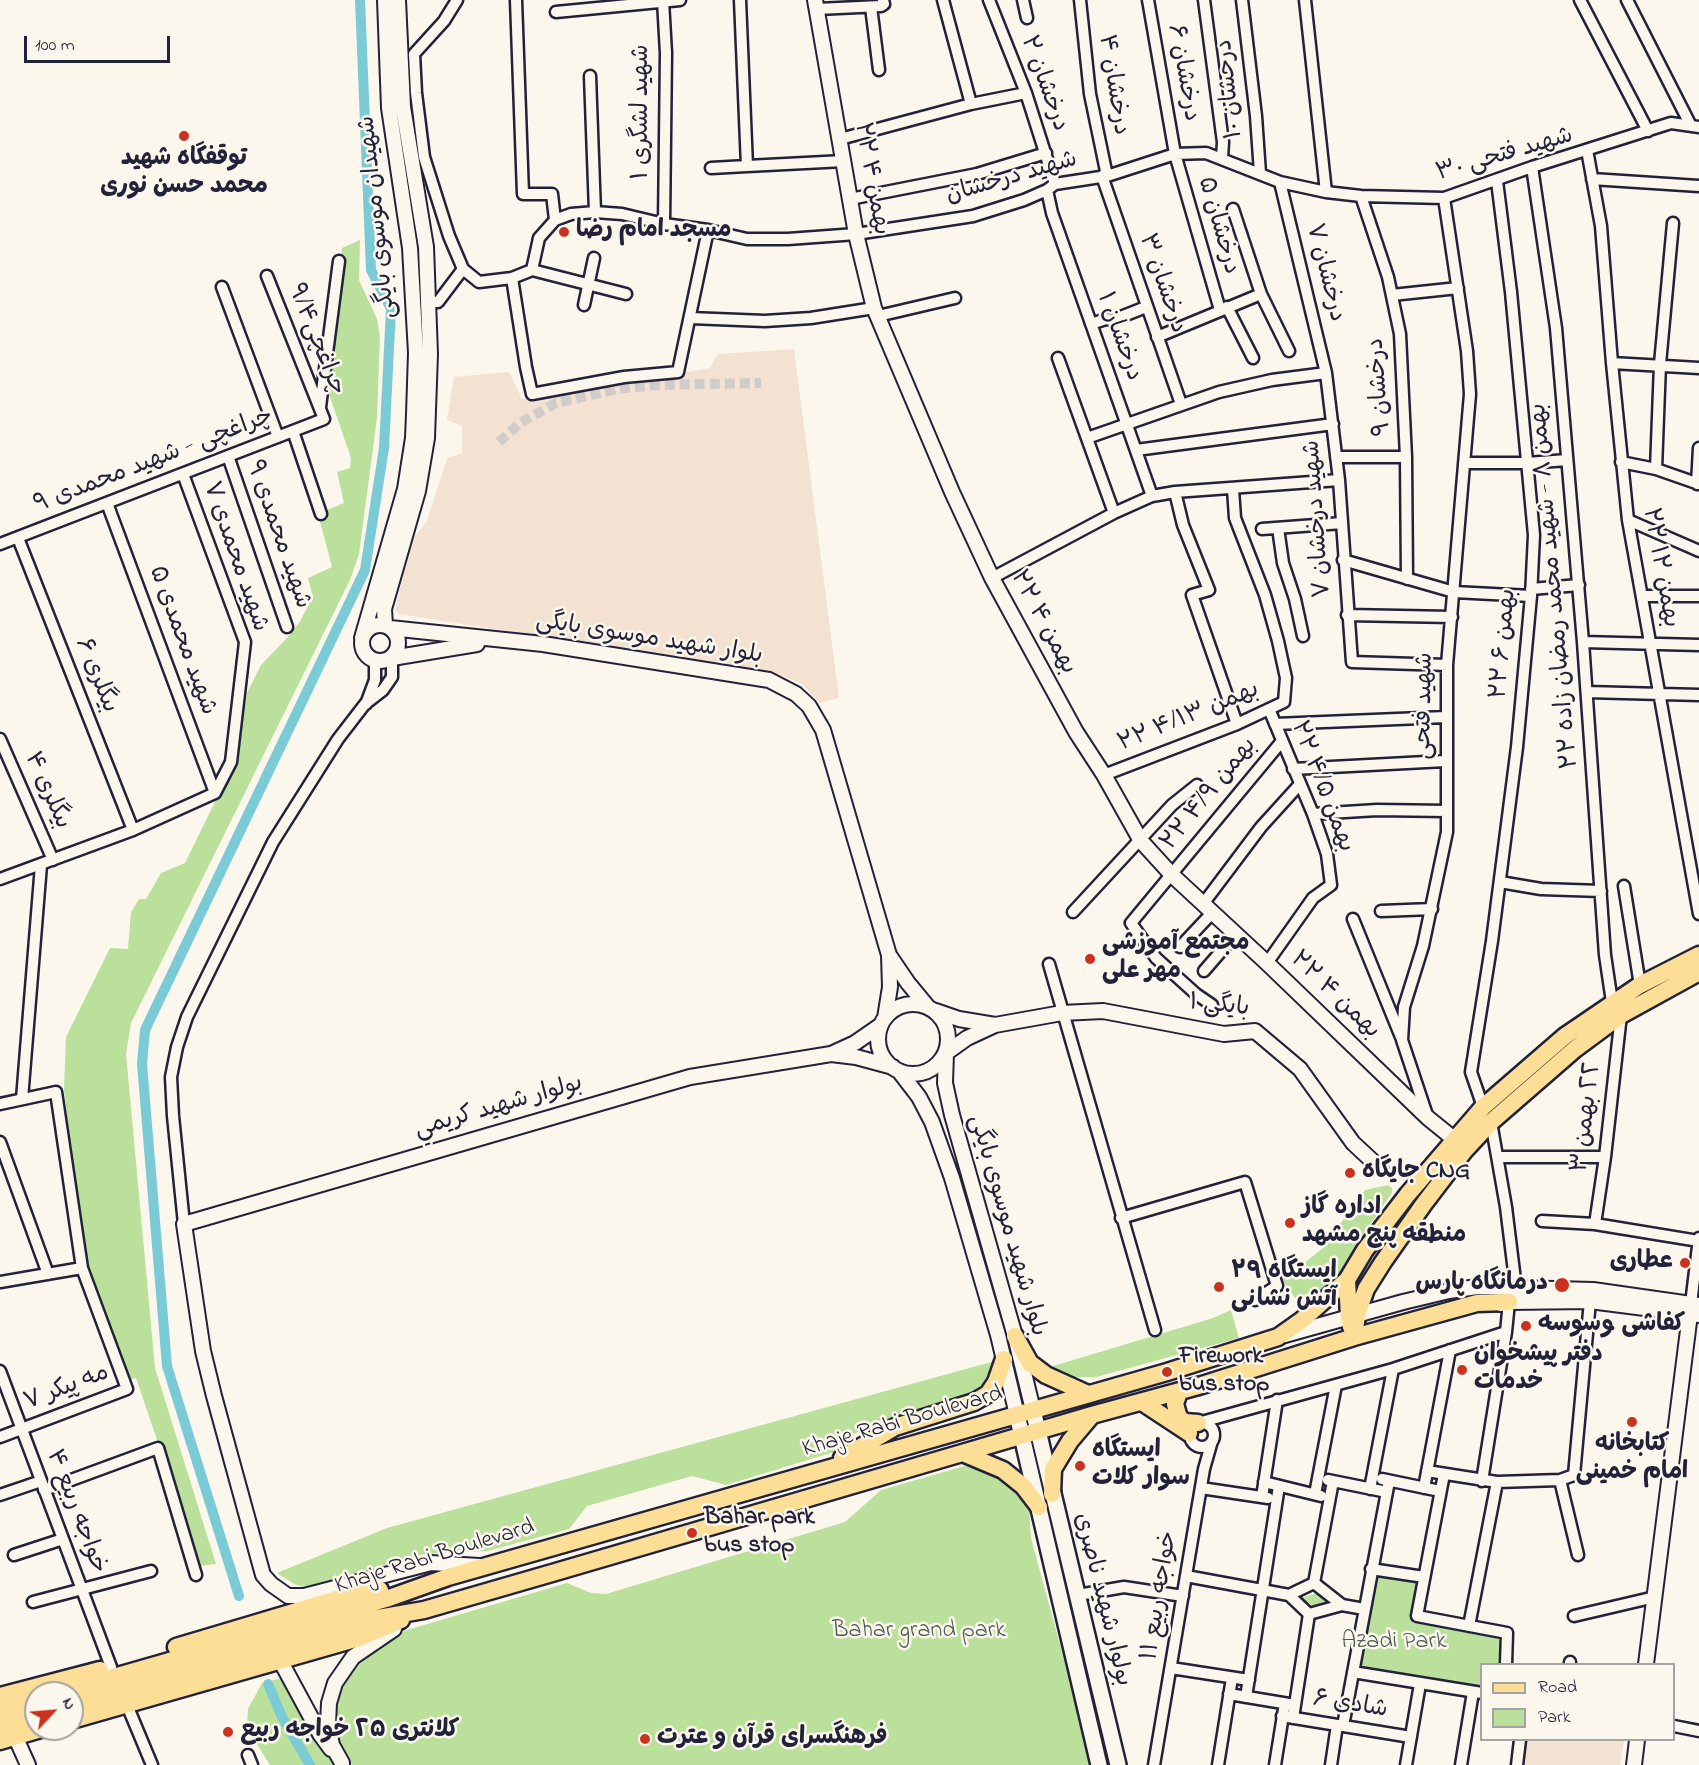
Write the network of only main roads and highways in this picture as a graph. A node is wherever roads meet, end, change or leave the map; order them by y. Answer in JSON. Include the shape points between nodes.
{"nodes":[{"id":1,"x":1699,"y":955,"type":"edge"},
{"id":2,"x":1699,"y":972,"type":"edge"},
{"id":3,"x":1616,"y":1009,"type":"junction"},
{"id":4,"x":1487,"y":1114,"type":"junction"},
{"id":5,"x":1347,"y":1280,"type":"junction"},
{"id":6,"x":1512,"y":1295,"type":"road end"},
{"id":7,"x":1353,"y":1316,"type":"junction"},
{"id":8,"x":1015,"y":1336,"type":"road end"},
{"id":9,"x":1354,"y":1337,"type":"junction"},
{"id":10,"x":1004,"y":1359,"type":"road end"},
{"id":11,"x":1179,"y":1392,"type":"junction"},
{"id":12,"x":1088,"y":1394,"type":"junction"},
{"id":13,"x":1142,"y":1402,"type":"junction"},
{"id":14,"x":1025,"y":1413,"type":"junction"},
{"id":15,"x":1092,"y":1415,"type":"junction"},
{"id":16,"x":1030,"y":1434,"type":"junction"},
{"id":17,"x":965,"y":1454,"type":"junction"},
{"id":18,"x":818,"y":1472,"type":"junction"},
{"id":19,"x":1052,"y":1494,"type":"junction"},
{"id":20,"x":1039,"y":1507,"type":"junction"},
{"id":21,"x":448,"y":1577,"type":"junction"},
{"id":22,"x":424,"y":1610,"type":"junction"},
{"id":23,"x":131,"y":1680,"type":"junction"},
{"id":24,"x":84,"y":1688,"type":"edge"},
{"id":25,"x":0,"y":1696,"type":"edge"},
{"id":26,"x":84,"y":1700,"type":"edge"},
{"id":27,"x":24,"y":1703,"type":"edge"},
{"id":28,"x":0,"y":1710,"type":"edge"},
{"id":29,"x":84,"y":1717,"type":"edge"},
{"id":30,"x":24,"y":1718,"type":"edge"},
{"id":31,"x":0,"y":1725,"type":"edge"},
{"id":32,"x":24,"y":1734,"type":"edge"},
{"id":33,"x":8,"y":1738,"type":"edge"},
{"id":34,"x":1100,"y":1765,"type":"edge"},
{"id":35,"x":1118,"y":1765,"type":"edge"}],
"edges":[{"from":1,"to":3,"type":"main road","via":[[1640,985]]},
{"from":2,"to":3,"type":"main road"},
{"from":3,"to":4,"type":"main road","via":[[1565,1036]]},
{"from":4,"to":5,"type":"main road","via":[[1454,1139],[1371,1242]]},
{"from":4,"to":7,"type":"main road","via":[[1383,1262]]},
{"from":5,"to":7,"type":"main road"},
{"from":5,"to":12,"type":"main road","name":"Khaje Rabi Boulevard","via":[[1278,1337]]},
{"from":6,"to":9,"type":"main road"},
{"from":7,"to":9,"type":"main road"},
{"from":8,"to":12,"type":"main road","via":[[1030,1363],[1046,1375]]},
{"from":9,"to":11,"type":"main road","name":"Khaje Rabi Boulevard"},
{"from":10,"to":18,"type":"main road","via":[[988,1394],[895,1427]]},
{"from":11,"to":13,"type":"main road","name":"Khaje Rabi Boulevard"},
{"from":11,"to":13,"type":"main road","via":[[1175,1404],[1179,1418],[1194,1434]]},
{"from":12,"to":14,"type":"main road","name":"Khaje Rabi Boulevard"},
{"from":13,"to":15,"type":"main road","name":"Khaje Rabi Boulevard"},
{"from":14,"to":16,"type":"main road","name":"بولوار شهید ناصری"},
{"from":14,"to":18,"type":"main road","name":"Khaje Rabi Boulevard"},
{"from":15,"to":16,"type":"main road","name":"Khaje Rabi Boulevard"},
{"from":15,"to":19,"type":"main road","via":[[1053,1469]]},
{"from":16,"to":17,"type":"main road","name":"Khaje Rabi Boulevard"},
{"from":16,"to":19,"type":"main road","name":"بولوار شهید ناصری"},
{"from":16,"to":20,"type":"main road","name":"بولوار شهید ناصری"},
{"from":17,"to":20,"type":"main road","via":[[1003,1470],[1023,1486]]},
{"from":17,"to":22,"type":"main road","name":"Khaje Rabi Boulevard"},
{"from":18,"to":21,"type":"main road","name":"Khaje Rabi Boulevard"},
{"from":19,"to":35,"type":"main road","name":"بولوار شهید ناصری"},
{"from":20,"to":34,"type":"main road","name":"بولوار شهید ناصری"},
{"from":21,"to":23,"type":"main road","name":"Khaje Rabi Boulevard"},
{"from":21,"to":25,"type":"main road","via":[[344,1597]]},
{"from":22,"to":23,"type":"main road","name":"Khaje Rabi Boulevard","via":[[361,1621]]},
{"from":22,"to":29,"type":"main road","via":[[362,1637]]},
{"from":23,"to":24,"type":"main road"},
{"from":23,"to":26,"type":"main road"},
{"from":27,"to":28,"type":"main road"},
{"from":30,"to":31,"type":"main road"},
{"from":32,"to":33,"type":"main road"}]}
